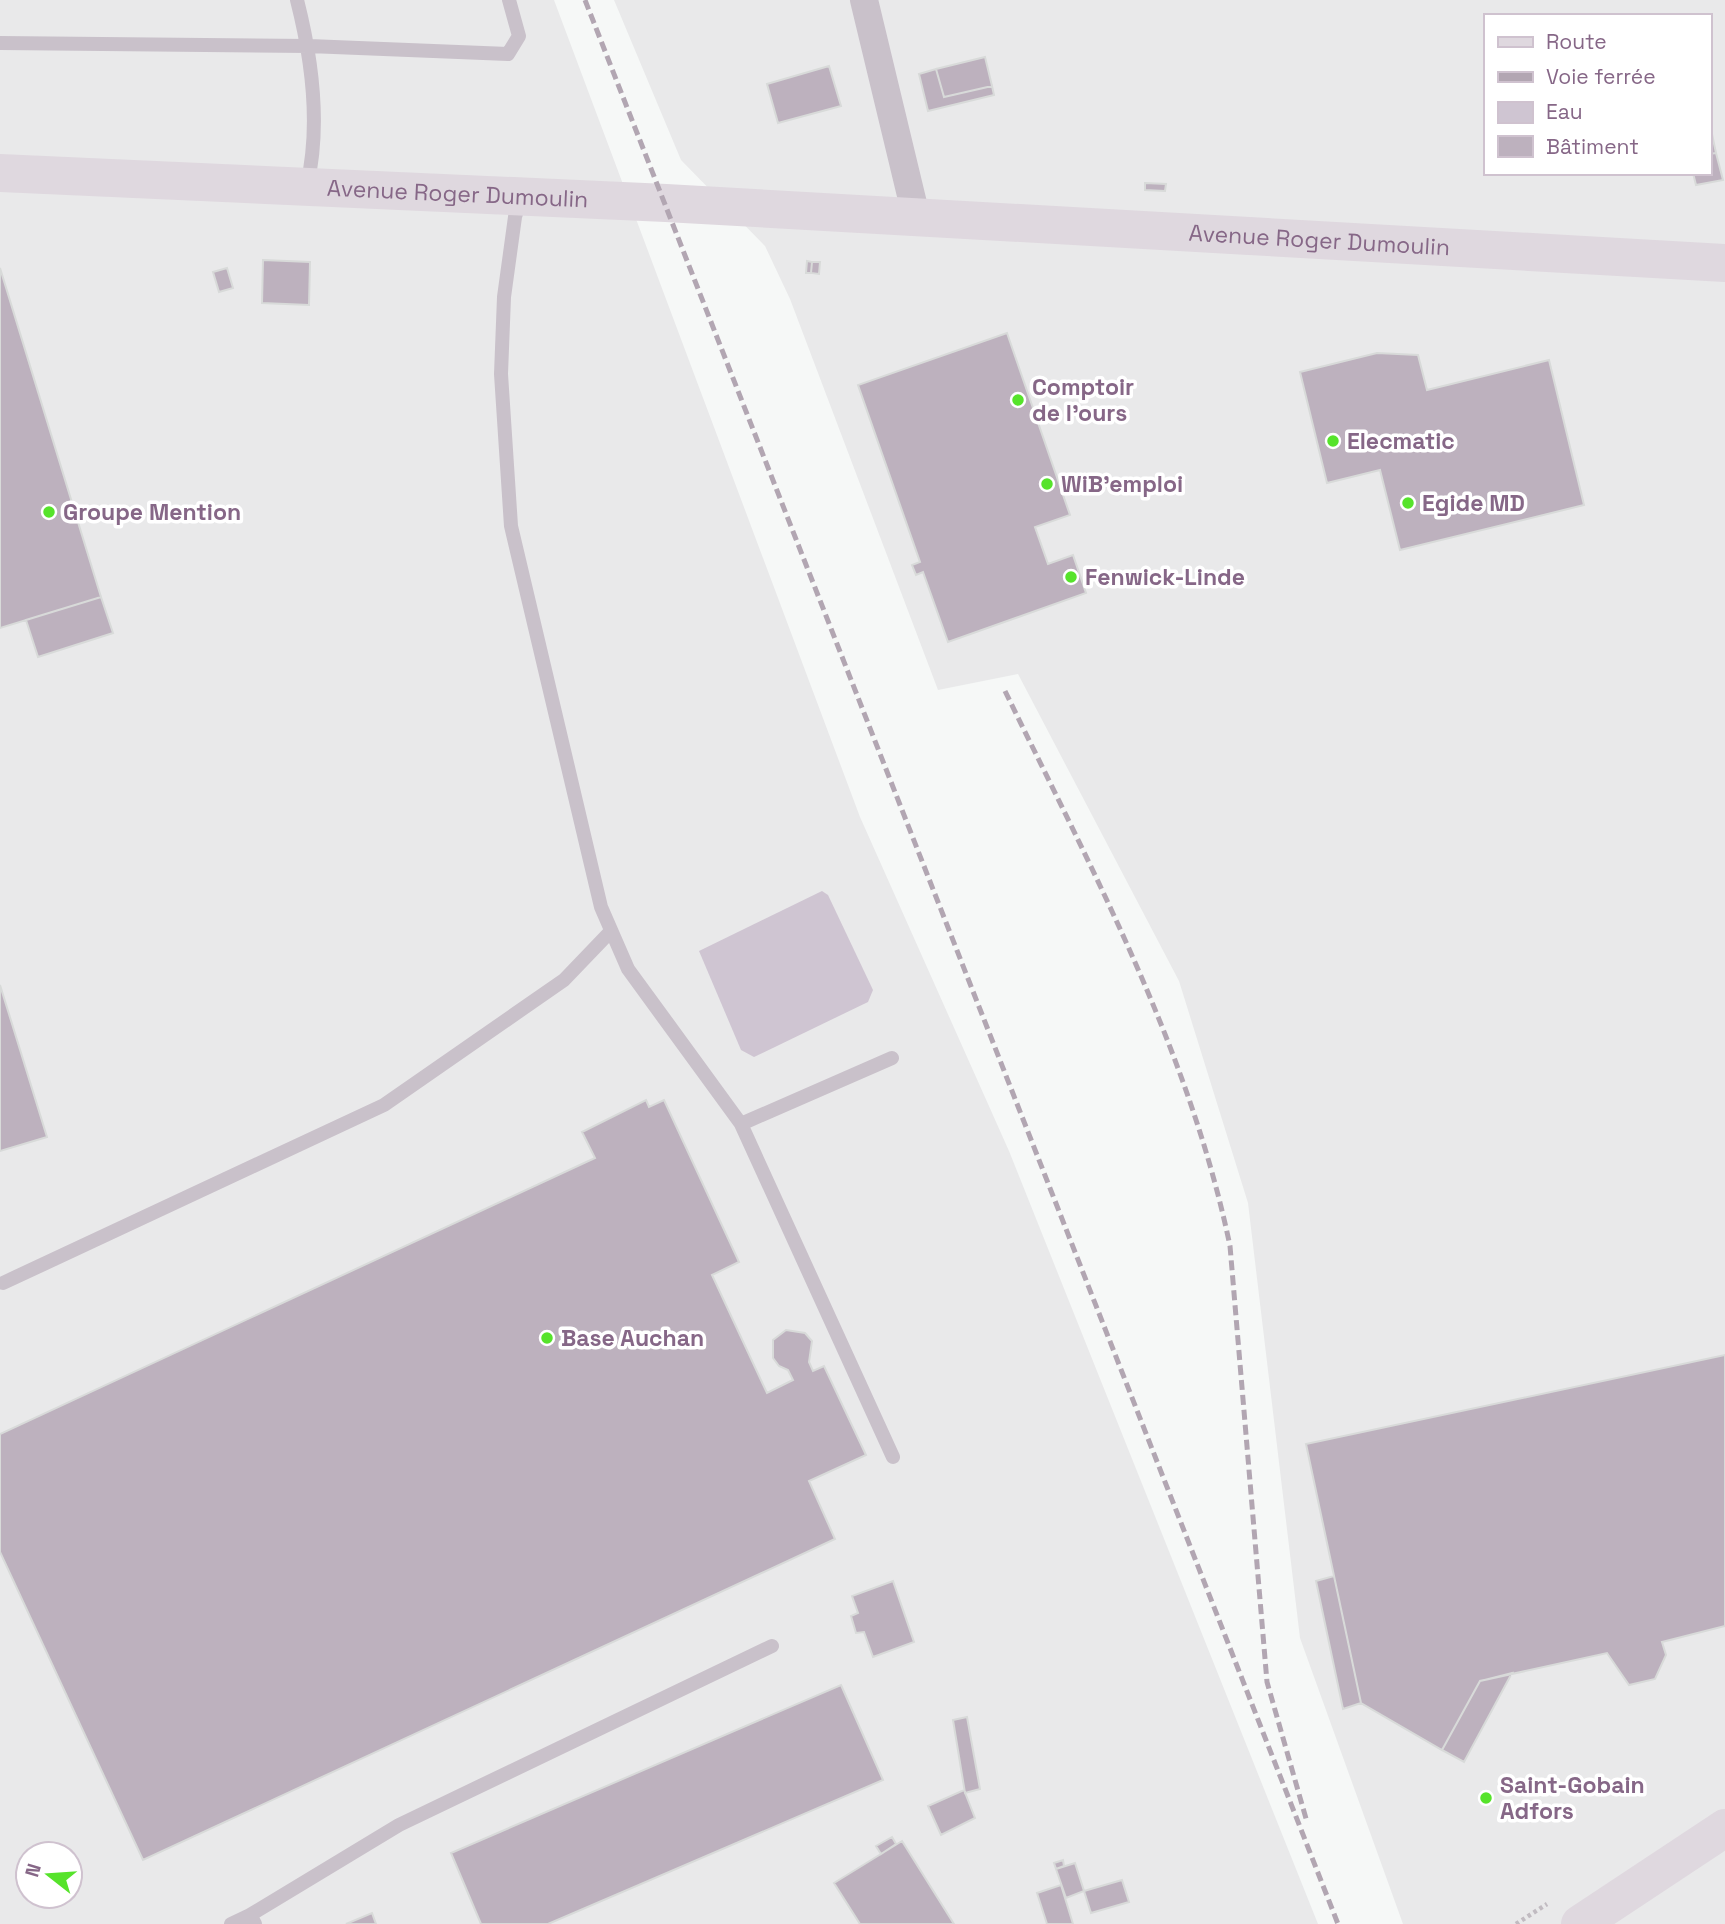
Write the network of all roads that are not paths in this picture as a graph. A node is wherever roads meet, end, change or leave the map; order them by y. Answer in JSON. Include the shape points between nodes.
{"nodes":[{"id":1,"x":297,"y":0,"type":"edge"},
{"id":2,"x":509,"y":0,"type":"edge"},
{"id":3,"x":864,"y":0,"type":"edge"},
{"id":4,"x":0,"y":43,"type":"edge"},
{"id":5,"x":309,"y":46,"type":"junction"},
{"id":6,"x":0,"y":173,"type":"edge"},
{"id":7,"x":306,"y":186,"type":"junction"},
{"id":8,"x":522,"y":196,"type":"junction"},
{"id":9,"x":916,"y":216,"type":"junction"},
{"id":10,"x":1725,"y":263,"type":"edge"},
{"id":11,"x":611,"y":931,"type":"junction"},
{"id":12,"x":892,"y":1058,"type":"dead end"},
{"id":13,"x":741,"y":1124,"type":"junction"},
{"id":14,"x":3,"y":1283,"type":"dead end"},
{"id":15,"x":892,"y":1457,"type":"dead end"},
{"id":16,"x":772,"y":1646,"type":"dead end"},
{"id":17,"x":1725,"y":1828,"type":"edge"},
{"id":18,"x":253,"y":1919,"type":"edge"},
{"id":19,"x":1583,"y":1919,"type":"edge"},
{"id":20,"x":231,"y":1924,"type":"edge"}],
"edges":[{"from":1,"to":5,"type":"lane"},
{"from":2,"to":5,"type":"lane","via":[[519,36],[508,54]]},
{"from":3,"to":9,"type":"street"},
{"from":4,"to":5,"type":"lane"},
{"from":5,"to":7,"type":"lane","via":[[312,162]]},
{"from":6,"to":7,"type":"main road","name":"Avenue Roger Dumoulin"},
{"from":7,"to":8,"type":"main road","name":"Avenue Roger Dumoulin"},
{"from":8,"to":9,"type":"main road","name":"Avenue Roger Dumoulin"},
{"from":8,"to":11,"type":"lane","via":[[515,217],[501,373],[511,526],[601,908]]},
{"from":9,"to":10,"type":"main road","name":"Avenue Roger Dumoulin"},
{"from":11,"to":13,"type":"lane","via":[[628,969]]},
{"from":11,"to":14,"type":"lane","via":[[564,980],[384,1105]]},
{"from":12,"to":13,"type":"lane"},
{"from":13,"to":15,"type":"lane"},
{"from":16,"to":18,"type":"lane","via":[[399,1825]]},
{"from":17,"to":19,"type":"main road"},
{"from":18,"to":20,"type":"lane"}]}
